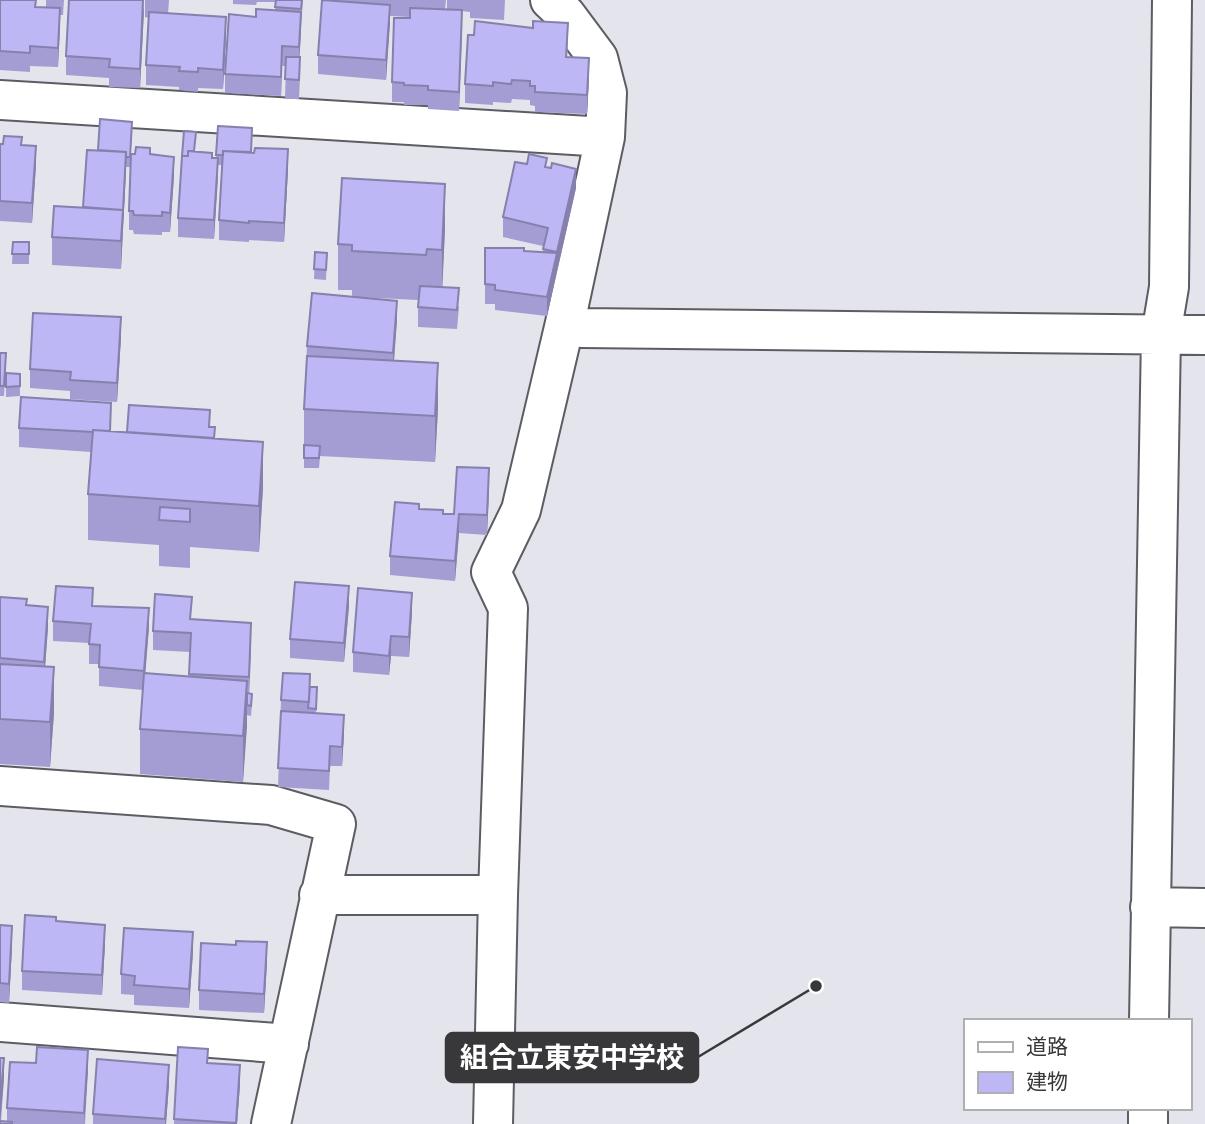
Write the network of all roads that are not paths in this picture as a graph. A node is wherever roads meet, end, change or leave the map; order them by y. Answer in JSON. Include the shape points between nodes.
{"nodes":[{"id":1,"x":550,"y":0,"type":"edge"},
{"id":2,"x":1172,"y":0,"type":"edge"},
{"id":3,"x":0,"y":100,"type":"edge"},
{"id":4,"x":605,"y":137,"type":"junction"},
{"id":5,"x":565,"y":323,"type":"junction"},
{"id":6,"x":1161,"y":335,"type":"junction"},
{"id":7,"x":1205,"y":335,"type":"edge"},
{"id":8,"x":0,"y":786,"type":"edge"},
{"id":9,"x":319,"y":895,"type":"junction"},
{"id":10,"x":498,"y":895,"type":"junction"},
{"id":11,"x":1150,"y":907,"type":"junction"},
{"id":12,"x":1205,"y":908,"type":"edge"},
{"id":13,"x":1149,"y":1019,"type":"edge"},
{"id":14,"x":0,"y":1022,"type":"edge"},
{"id":15,"x":289,"y":1044,"type":"junction"},
{"id":16,"x":271,"y":1124,"type":"edge"},
{"id":17,"x":493,"y":1124,"type":"edge"}],
"edges":[{"from":1,"to":4,"type":"street","via":[[597,58],[607,93]]},
{"from":2,"to":6,"type":"street","via":[[1169,286]]},
{"from":3,"to":4,"type":"street"},
{"from":4,"to":5,"type":"street"},
{"from":5,"to":6,"type":"street","via":[[582,328]]},
{"from":5,"to":10,"type":"street","via":[[521,510],[491,572],[508,608]]},
{"from":6,"to":7,"type":"street"},
{"from":6,"to":11,"type":"street"},
{"from":8,"to":9,"type":"street","via":[[271,805],[336,824]]},
{"from":9,"to":10,"type":"street"},
{"from":9,"to":15,"type":"street"},
{"from":10,"to":17,"type":"street"},
{"from":11,"to":12,"type":"street"},
{"from":11,"to":13,"type":"street"},
{"from":14,"to":15,"type":"street"},
{"from":15,"to":16,"type":"street"}]}
